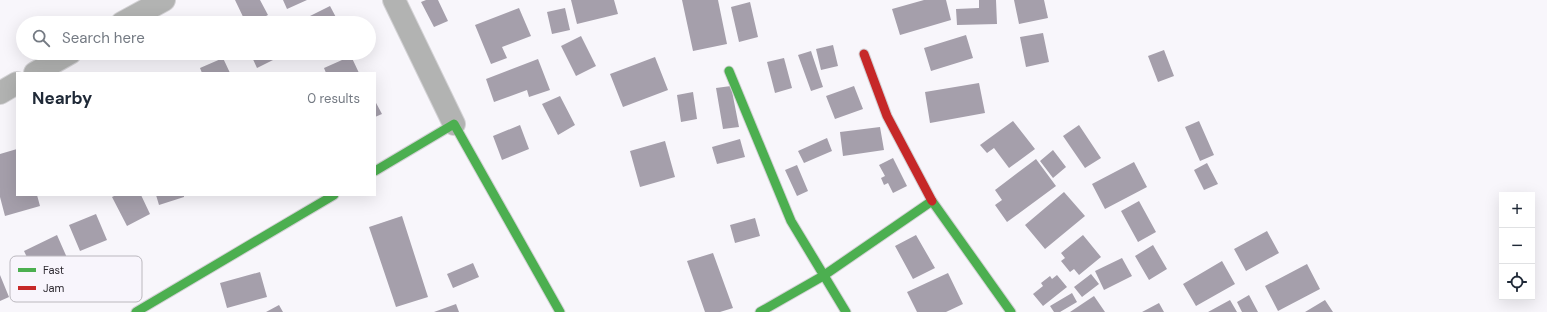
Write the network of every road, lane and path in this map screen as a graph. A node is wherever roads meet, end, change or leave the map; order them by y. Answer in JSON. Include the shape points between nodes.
{"nodes":[{"id":1,"x":164,"y":0,"type":"edge"},
{"id":2,"x":394,"y":0,"type":"edge"},
{"id":3,"x":135,"y":16,"type":"edge"},
{"id":4,"x":864,"y":54,"type":"dead end"},
{"id":5,"x":58,"y":60,"type":"edge"},
{"id":6,"x":729,"y":71,"type":"dead end"},
{"id":7,"x":37,"y":72,"type":"edge"},
{"id":8,"x":16,"y":84,"type":"edge"},
{"id":9,"x":0,"y":93,"type":"edge"},
{"id":10,"x":454,"y":124,"type":"junction"},
{"id":11,"x":376,"y":170,"type":"edge"},
{"id":12,"x":332,"y":196,"type":"edge"},
{"id":13,"x":932,"y":201,"type":"junction"},
{"id":14,"x":823,"y":276,"type":"junction"},
{"id":15,"x":136,"y":312,"type":"edge"},
{"id":16,"x":560,"y":312,"type":"edge"},
{"id":17,"x":760,"y":312,"type":"edge"},
{"id":18,"x":846,"y":312,"type":"edge"},
{"id":19,"x":1011,"y":312,"type":"edge"}],
"edges":[{"from":1,"to":3,"type":"street"},
{"from":2,"to":10,"type":"street"},
{"from":4,"to":13,"type":"street","via":[[887,116]]},
{"from":5,"to":7,"type":"street"},
{"from":6,"to":14,"type":"street","via":[[791,221]]},
{"from":8,"to":9,"type":"street"},
{"from":10,"to":11,"type":"street"},
{"from":10,"to":16,"type":"street"},
{"from":12,"to":15,"type":"street"},
{"from":13,"to":14,"type":"street"},
{"from":13,"to":19,"type":"street"},
{"from":14,"to":17,"type":"street"},
{"from":14,"to":18,"type":"street"}]}
